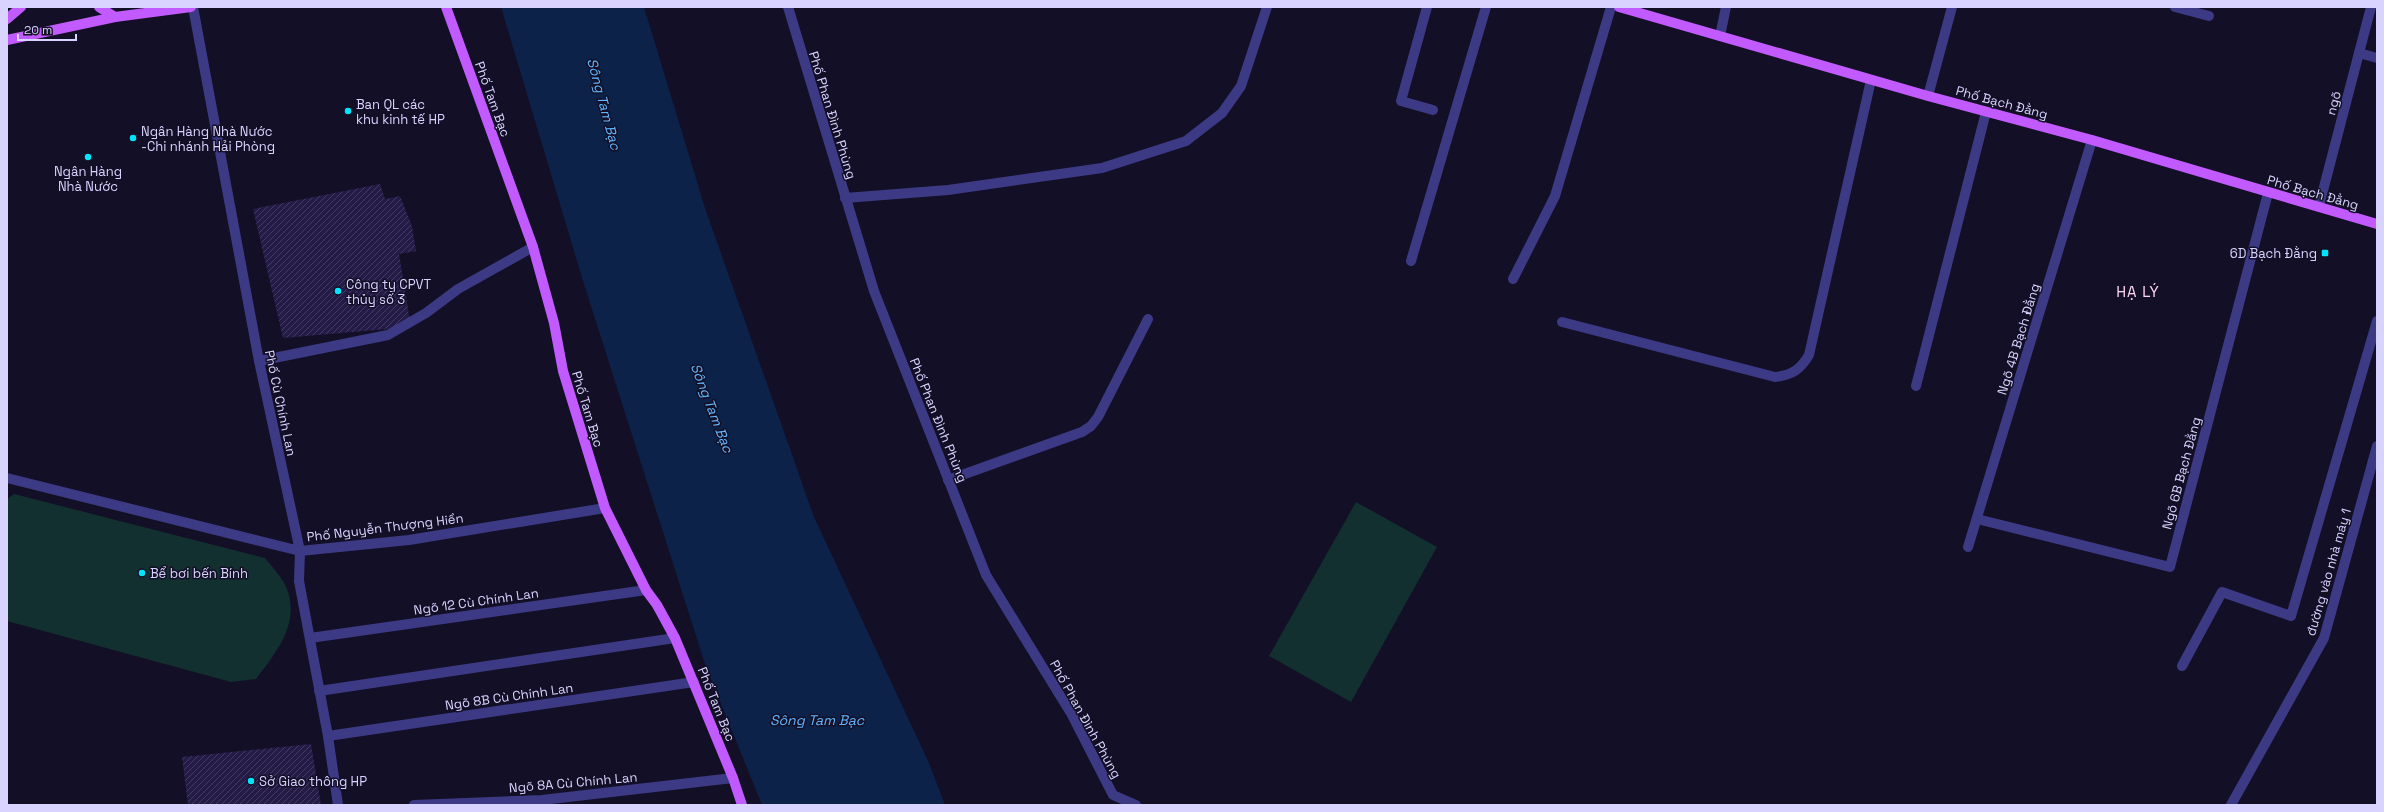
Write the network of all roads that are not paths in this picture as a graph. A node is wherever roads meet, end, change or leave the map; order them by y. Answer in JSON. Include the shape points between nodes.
{"nodes":[{"id":1,"x":20,"y":7,"type":"edge"},
{"id":2,"x":99,"y":7,"type":"edge"},
{"id":3,"x":192,"y":7,"type":"edge"},
{"id":4,"x":446,"y":7,"type":"edge"},
{"id":5,"x":788,"y":7,"type":"edge"},
{"id":6,"x":1266,"y":7,"type":"edge"},
{"id":7,"x":1427,"y":7,"type":"edge"},
{"id":8,"x":1486,"y":7,"type":"edge"},
{"id":9,"x":1610,"y":7,"type":"edge"},
{"id":10,"x":1619,"y":7,"type":"edge"},
{"id":11,"x":1726,"y":7,"type":"edge"},
{"id":12,"x":1952,"y":7,"type":"edge"},
{"id":13,"x":2175,"y":7,"type":"edge"},
{"id":14,"x":2372,"y":7,"type":"edge"},
{"id":15,"x":2209,"y":16,"type":"dead end"},
{"id":16,"x":115,"y":17,"type":"junction"},
{"id":17,"x":7,"y":19,"type":"edge"},
{"id":18,"x":1720,"y":36,"type":"junction"},
{"id":19,"x":7,"y":40,"type":"edge"},
{"id":20,"x":2359,"y":53,"type":"junction"},
{"id":21,"x":2377,"y":58,"type":"edge"},
{"id":22,"x":1871,"y":80,"type":"junction"},
{"id":23,"x":1928,"y":96,"type":"junction"},
{"id":24,"x":1433,"y":110,"type":"dead end"},
{"id":25,"x":1986,"y":112,"type":"junction"},
{"id":26,"x":2092,"y":140,"type":"junction"},
{"id":27,"x":2268,"y":193,"type":"junction"},
{"id":28,"x":845,"y":198,"type":"junction"},
{"id":29,"x":2319,"y":206,"type":"junction"},
{"id":30,"x":2377,"y":224,"type":"edge"},
{"id":31,"x":533,"y":247,"type":"junction"},
{"id":32,"x":1411,"y":261,"type":"dead end"},
{"id":33,"x":1513,"y":279,"type":"dead end"},
{"id":34,"x":1148,"y":319,"type":"dead end"},
{"id":35,"x":2377,"y":321,"type":"edge"},
{"id":36,"x":1562,"y":322,"type":"dead end"},
{"id":37,"x":259,"y":361,"type":"junction"},
{"id":38,"x":1916,"y":386,"type":"dead end"},
{"id":39,"x":2377,"y":446,"type":"edge"},
{"id":40,"x":7,"y":478,"type":"edge"},
{"id":41,"x":948,"y":480,"type":"junction"},
{"id":42,"x":605,"y":508,"type":"junction"},
{"id":43,"x":1977,"y":519,"type":"junction"},
{"id":44,"x":1968,"y":546,"type":"dead end"},
{"id":45,"x":300,"y":551,"type":"junction"},
{"id":46,"x":646,"y":590,"type":"junction"},
{"id":47,"x":310,"y":638,"type":"junction"},
{"id":48,"x":675,"y":638,"type":"junction"},
{"id":49,"x":2182,"y":666,"type":"dead end"},
{"id":50,"x":694,"y":682,"type":"junction"},
{"id":51,"x":319,"y":691,"type":"junction"},
{"id":52,"x":328,"y":736,"type":"junction"},
{"id":53,"x":733,"y":778,"type":"junction"},
{"id":54,"x":338,"y":805,"type":"edge"},
{"id":55,"x":414,"y":805,"type":"edge"},
{"id":56,"x":742,"y":805,"type":"edge"},
{"id":57,"x":1136,"y":805,"type":"edge"},
{"id":58,"x":2231,"y":805,"type":"edge"}],
"edges":[{"from":1,"to":17,"type":"main road"},
{"from":2,"to":16,"type":"main road"},
{"from":3,"to":16,"type":"main road"},
{"from":3,"to":37,"type":"street","name":"Phố Cù Chính Lan"},
{"from":4,"to":31,"type":"main road","name":"Phố Tam Bạc"},
{"from":5,"to":28,"type":"street","name":"Phố Phan Đình Phùng"},
{"from":6,"to":28,"type":"street","via":[[1241,86],[1222,113],[1186,141],[1102,168],[948,190]]},
{"from":7,"to":24,"type":"street","via":[[1401,101]]},
{"from":8,"to":32,"type":"street"},
{"from":9,"to":33,"type":"street","via":[[1555,196]]},
{"from":10,"to":18,"type":"main road","name":"Phố Bạch Đằng"},
{"from":11,"to":18,"type":"street"},
{"from":12,"to":23,"type":"street"},
{"from":13,"to":15,"type":"street"},
{"from":14,"to":20,"type":"street","name":"ngõ"},
{"from":16,"to":19,"type":"main road"},
{"from":18,"to":22,"type":"main road","name":"Phố Bạch Đằng"},
{"from":20,"to":21,"type":"street"},
{"from":20,"to":29,"type":"street","name":"ngõ"},
{"from":22,"to":23,"type":"main road","name":"Phố Bạch Đằng"},
{"from":22,"to":36,"type":"street","via":[[1809,355],[1801,367],[1789,376],[1775,377]]},
{"from":23,"to":25,"type":"main road","name":"Phố Bạch Đằng"},
{"from":25,"to":26,"type":"main road","name":"Phố Bạch Đằng"},
{"from":25,"to":38,"type":"street"},
{"from":26,"to":27,"type":"main road","name":"Phố Bạch Đằng"},
{"from":26,"to":43,"type":"street","name":"Ngõ 4B Bạch Đằng"},
{"from":27,"to":29,"type":"main road","name":"Phố Bạch Đằng"},
{"from":27,"to":43,"type":"street","name":"Ngõ 6B Bạch Đằng","via":[[2170,567]]},
{"from":28,"to":41,"type":"street","name":"Phố Phan Đình Phùng","via":[[874,291]]},
{"from":29,"to":30,"type":"main road","name":"Phố Bạch Đằng"},
{"from":31,"to":37,"type":"street","via":[[458,289],[426,313],[388,335]]},
{"from":31,"to":42,"type":"main road","name":"Phố Tam Bạc","via":[[554,323],[563,371]]},
{"from":34,"to":41,"type":"street","via":[[1091,426],[1082,432]]},
{"from":35,"to":49,"type":"street","via":[[2291,616],[2222,592]]},
{"from":37,"to":45,"type":"street","name":"Phố Cù Chính Lan"},
{"from":39,"to":58,"type":"street","name":"đường vào nhà máy 1","via":[[2324,638]]},
{"from":40,"to":45,"type":"street","name":"Phố Nguyễn Thượng Hiền"},
{"from":41,"to":57,"type":"street","name":"Phố Phan Đình Phùng","via":[[986,575],[1072,715],[1113,795]]},
{"from":42,"to":45,"type":"street","name":"Phố Nguyễn Thượng Hiền","via":[[409,540]]},
{"from":42,"to":46,"type":"main road","name":"Phố Tam Bạc"},
{"from":43,"to":44,"type":"street","name":"Ngõ 4B Bạch Đằng"},
{"from":45,"to":47,"type":"street","name":"Phố Cù Chính Lan","via":[[299,581]]},
{"from":46,"to":47,"type":"street","name":"Ngõ 12 Cù Chính Lan"},
{"from":46,"to":48,"type":"main road","name":"Phố Tam Bạc"},
{"from":47,"to":51,"type":"street","name":"Phố Cù Chính Lan"},
{"from":48,"to":50,"type":"main road","name":"Phố Tam Bạc"},
{"from":48,"to":51,"type":"street"},
{"from":50,"to":52,"type":"street","name":"Ngõ 8B Cù Chính Lan"},
{"from":50,"to":53,"type":"main road","name":"Phố Tam Bạc"},
{"from":51,"to":52,"type":"street","name":"Phố Cù Chính Lan"},
{"from":52,"to":54,"type":"street","name":"Phố Cù Chính Lan"},
{"from":53,"to":55,"type":"street","name":"Ngõ 8A Cù Chính Lan","via":[[542,800]]},
{"from":53,"to":56,"type":"main road","name":"Phố Tam Bạc"}]}
